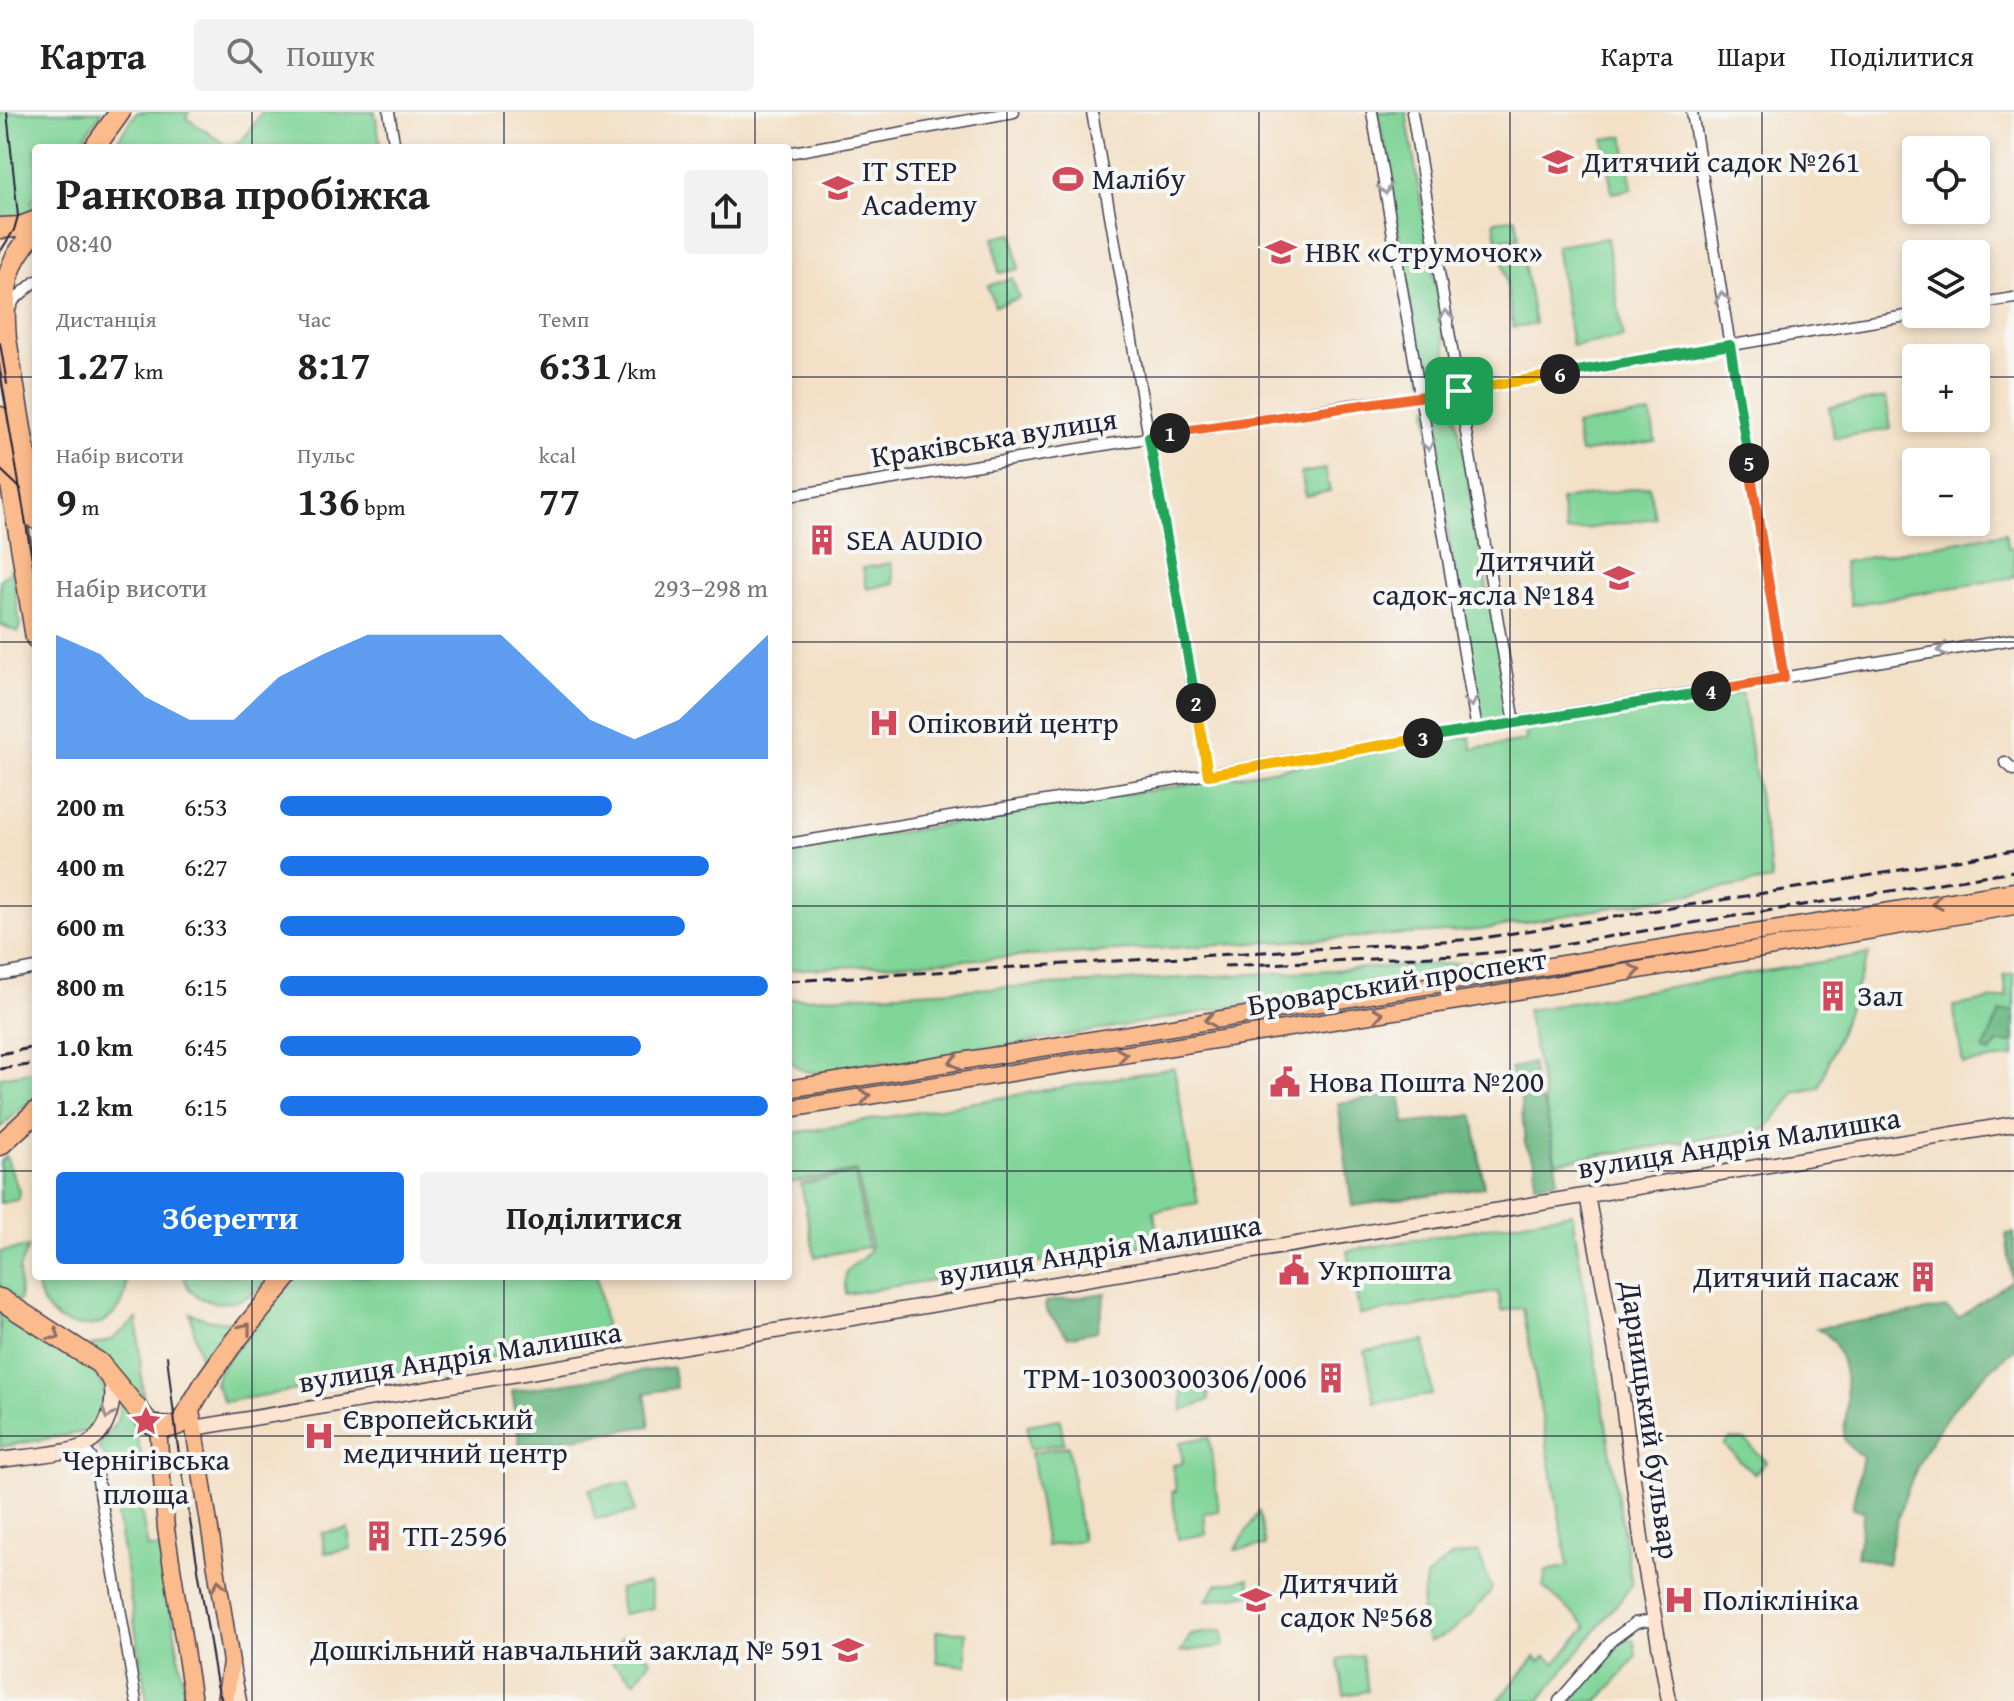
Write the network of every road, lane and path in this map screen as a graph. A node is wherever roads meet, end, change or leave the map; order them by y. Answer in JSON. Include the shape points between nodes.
{"nodes":[{"id":1,"x":120,"y":112,"type":"edge"},
{"id":2,"x":389,"y":112,"type":"edge"},
{"id":3,"x":1014,"y":112,"type":"edge"},
{"id":4,"x":1092,"y":112,"type":"edge"},
{"id":5,"x":1372,"y":112,"type":"edge"},
{"id":6,"x":1412,"y":112,"type":"edge"},
{"id":7,"x":1692,"y":112,"type":"edge"},
{"id":8,"x":97,"y":144,"type":"edge"},
{"id":9,"x":394,"y":144,"type":"edge"},
{"id":10,"x":792,"y":152,"type":"edge"},
{"id":11,"x":32,"y":222,"type":"edge"},
{"id":12,"x":0,"y":228,"type":"edge"},
{"id":13,"x":32,"y":235,"type":"edge"},
{"id":14,"x":13,"y":262,"type":"junction"},
{"id":15,"x":0,"y":282,"type":"edge"},
{"id":16,"x":32,"y":284,"type":"edge"},
{"id":17,"x":2014,"y":298,"type":"edge"},
{"id":18,"x":1990,"y":302,"type":"edge"},
{"id":19,"x":1902,"y":317,"type":"edge"},
{"id":20,"x":5,"y":320,"type":"junction"},
{"id":21,"x":1730,"y":345,"type":"junction"},
{"id":22,"x":1459,"y":391,"type":"junction"},
{"id":23,"x":1420,"y":397,"type":"junction"},
{"id":24,"x":0,"y":417,"type":"edge"},
{"id":25,"x":1149,"y":437,"type":"junction"},
{"id":26,"x":32,"y":495,"type":"edge"},
{"id":27,"x":792,"y":495,"type":"edge"},
{"id":28,"x":32,"y":613,"type":"edge"},
{"id":29,"x":2014,"y":639,"type":"edge"},
{"id":30,"x":1784,"y":678,"type":"junction"},
{"id":31,"x":1515,"y":723,"type":"junction"},
{"id":32,"x":1477,"y":730,"type":"junction"},
{"id":33,"x":1208,"y":775,"type":"junction"},
{"id":34,"x":792,"y":843,"type":"edge"},
{"id":35,"x":2014,"y":891,"type":"edge"},
{"id":36,"x":2014,"y":906,"type":"edge"},
{"id":37,"x":32,"y":969,"type":"edge"},
{"id":38,"x":0,"y":975,"type":"edge"},
{"id":39,"x":792,"y":1088,"type":"edge"},
{"id":40,"x":792,"y":1108,"type":"edge"},
{"id":41,"x":32,"y":1116,"type":"edge"},
{"id":42,"x":2014,"y":1124,"type":"edge"},
{"id":43,"x":0,"y":1145,"type":"edge"},
{"id":44,"x":1587,"y":1195,"type":"junction"},
{"id":45,"x":285,"y":1280,"type":"edge"},
{"id":46,"x":0,"y":1299,"type":"edge"},
{"id":47,"x":109,"y":1373,"type":"junction"},
{"id":48,"x":192,"y":1419,"type":"junction"},
{"id":49,"x":158,"y":1428,"type":"junction"},
{"id":50,"x":82,"y":1447,"type":"junction"},
{"id":51,"x":0,"y":1460,"type":"edge"},
{"id":52,"x":1654,"y":1620,"type":"junction"},
{"id":53,"x":231,"y":1662,"type":"junction"},
{"id":54,"x":136,"y":1701,"type":"edge"},
{"id":55,"x":193,"y":1701,"type":"edge"},
{"id":56,"x":225,"y":1701,"type":"edge"},
{"id":57,"x":239,"y":1701,"type":"edge"},
{"id":58,"x":1559,"y":1701,"type":"edge"},
{"id":59,"x":1669,"y":1701,"type":"edge"}],
"edges":[{"from":1,"to":8,"type":"highway"},
{"from":2,"to":9,"type":"street"},
{"from":3,"to":10,"type":"street"},
{"from":4,"to":25,"type":"street"},
{"from":5,"to":23,"type":"street","one_way":true},
{"from":22,"to":6,"type":"street","one_way":true},
{"from":21,"to":7,"type":"street","one_way":true},
{"from":11,"to":12,"type":"highway"},
{"from":13,"to":14,"type":"highway"},
{"from":14,"to":15,"type":"street"},
{"from":14,"to":20,"type":"highway"},
{"from":16,"to":20,"type":"street","via":[[14,300]]},
{"from":17,"to":18,"type":"street"},
{"from":19,"to":21,"type":"street","name":"Краківська вулиця"},
{"from":20,"to":26,"type":"highway"},
{"from":21,"to":22,"type":"street","name":"Краківська вулиця"},
{"from":21,"to":30,"type":"street"},
{"from":22,"to":23,"type":"street","name":"Краківська вулиця"},
{"from":22,"to":31,"type":"street"},
{"from":23,"to":25,"type":"street","name":"Краківська вулиця"},
{"from":23,"to":32,"type":"street","one_way":true},
{"from":24,"to":28,"type":"highway"},
{"from":25,"to":27,"type":"street","name":"Краківська вулиця"},
{"from":25,"to":33,"type":"street"},
{"from":29,"to":30,"type":"street","one_way":true},
{"from":30,"to":31,"type":"street"},
{"from":31,"to":32,"type":"street"},
{"from":32,"to":33,"type":"street"},
{"from":33,"to":34,"type":"street"},
{"from":35,"to":39,"type":"main road","name":"Броварський проспект","one_way":true},
{"from":40,"to":36,"type":"main road","name":"Броварський проспект","one_way":true},
{"from":37,"to":38,"type":"street"},
{"from":41,"to":43,"type":"highway"},
{"from":42,"to":44,"type":"street","name":"вулиця Андрія Малишка"},
{"from":44,"to":48,"type":"street","name":"вулиця Андрія Малишка"},
{"from":44,"to":52,"type":"street","name":"Дарницький бульвар","via":[[1616,1352]]},
{"from":48,"to":45,"type":"highway","one_way":true,"via":[[206,1381]]},
{"from":46,"to":47,"type":"highway","one_way":true},
{"from":47,"to":49,"type":"highway","via":[[140,1414]]},
{"from":47,"to":50,"type":"street","one_way":true,"via":[[110,1413],[105,1426]]},
{"from":48,"to":49,"type":"highway"},
{"from":53,"to":48,"type":"main road","one_way":true},
{"from":49,"to":55,"type":"main road","via":[[166,1529]]},
{"from":50,"to":51,"type":"street"},
{"from":50,"to":54,"type":"street","via":[[97,1475]]},
{"from":52,"to":58,"type":"street","via":[[1635,1623],[1612,1640]]},
{"from":52,"to":59,"type":"street","name":"Дарницький бульвар"},
{"from":53,"to":56,"type":"main road"},
{"from":53,"to":57,"type":"street"}]}
